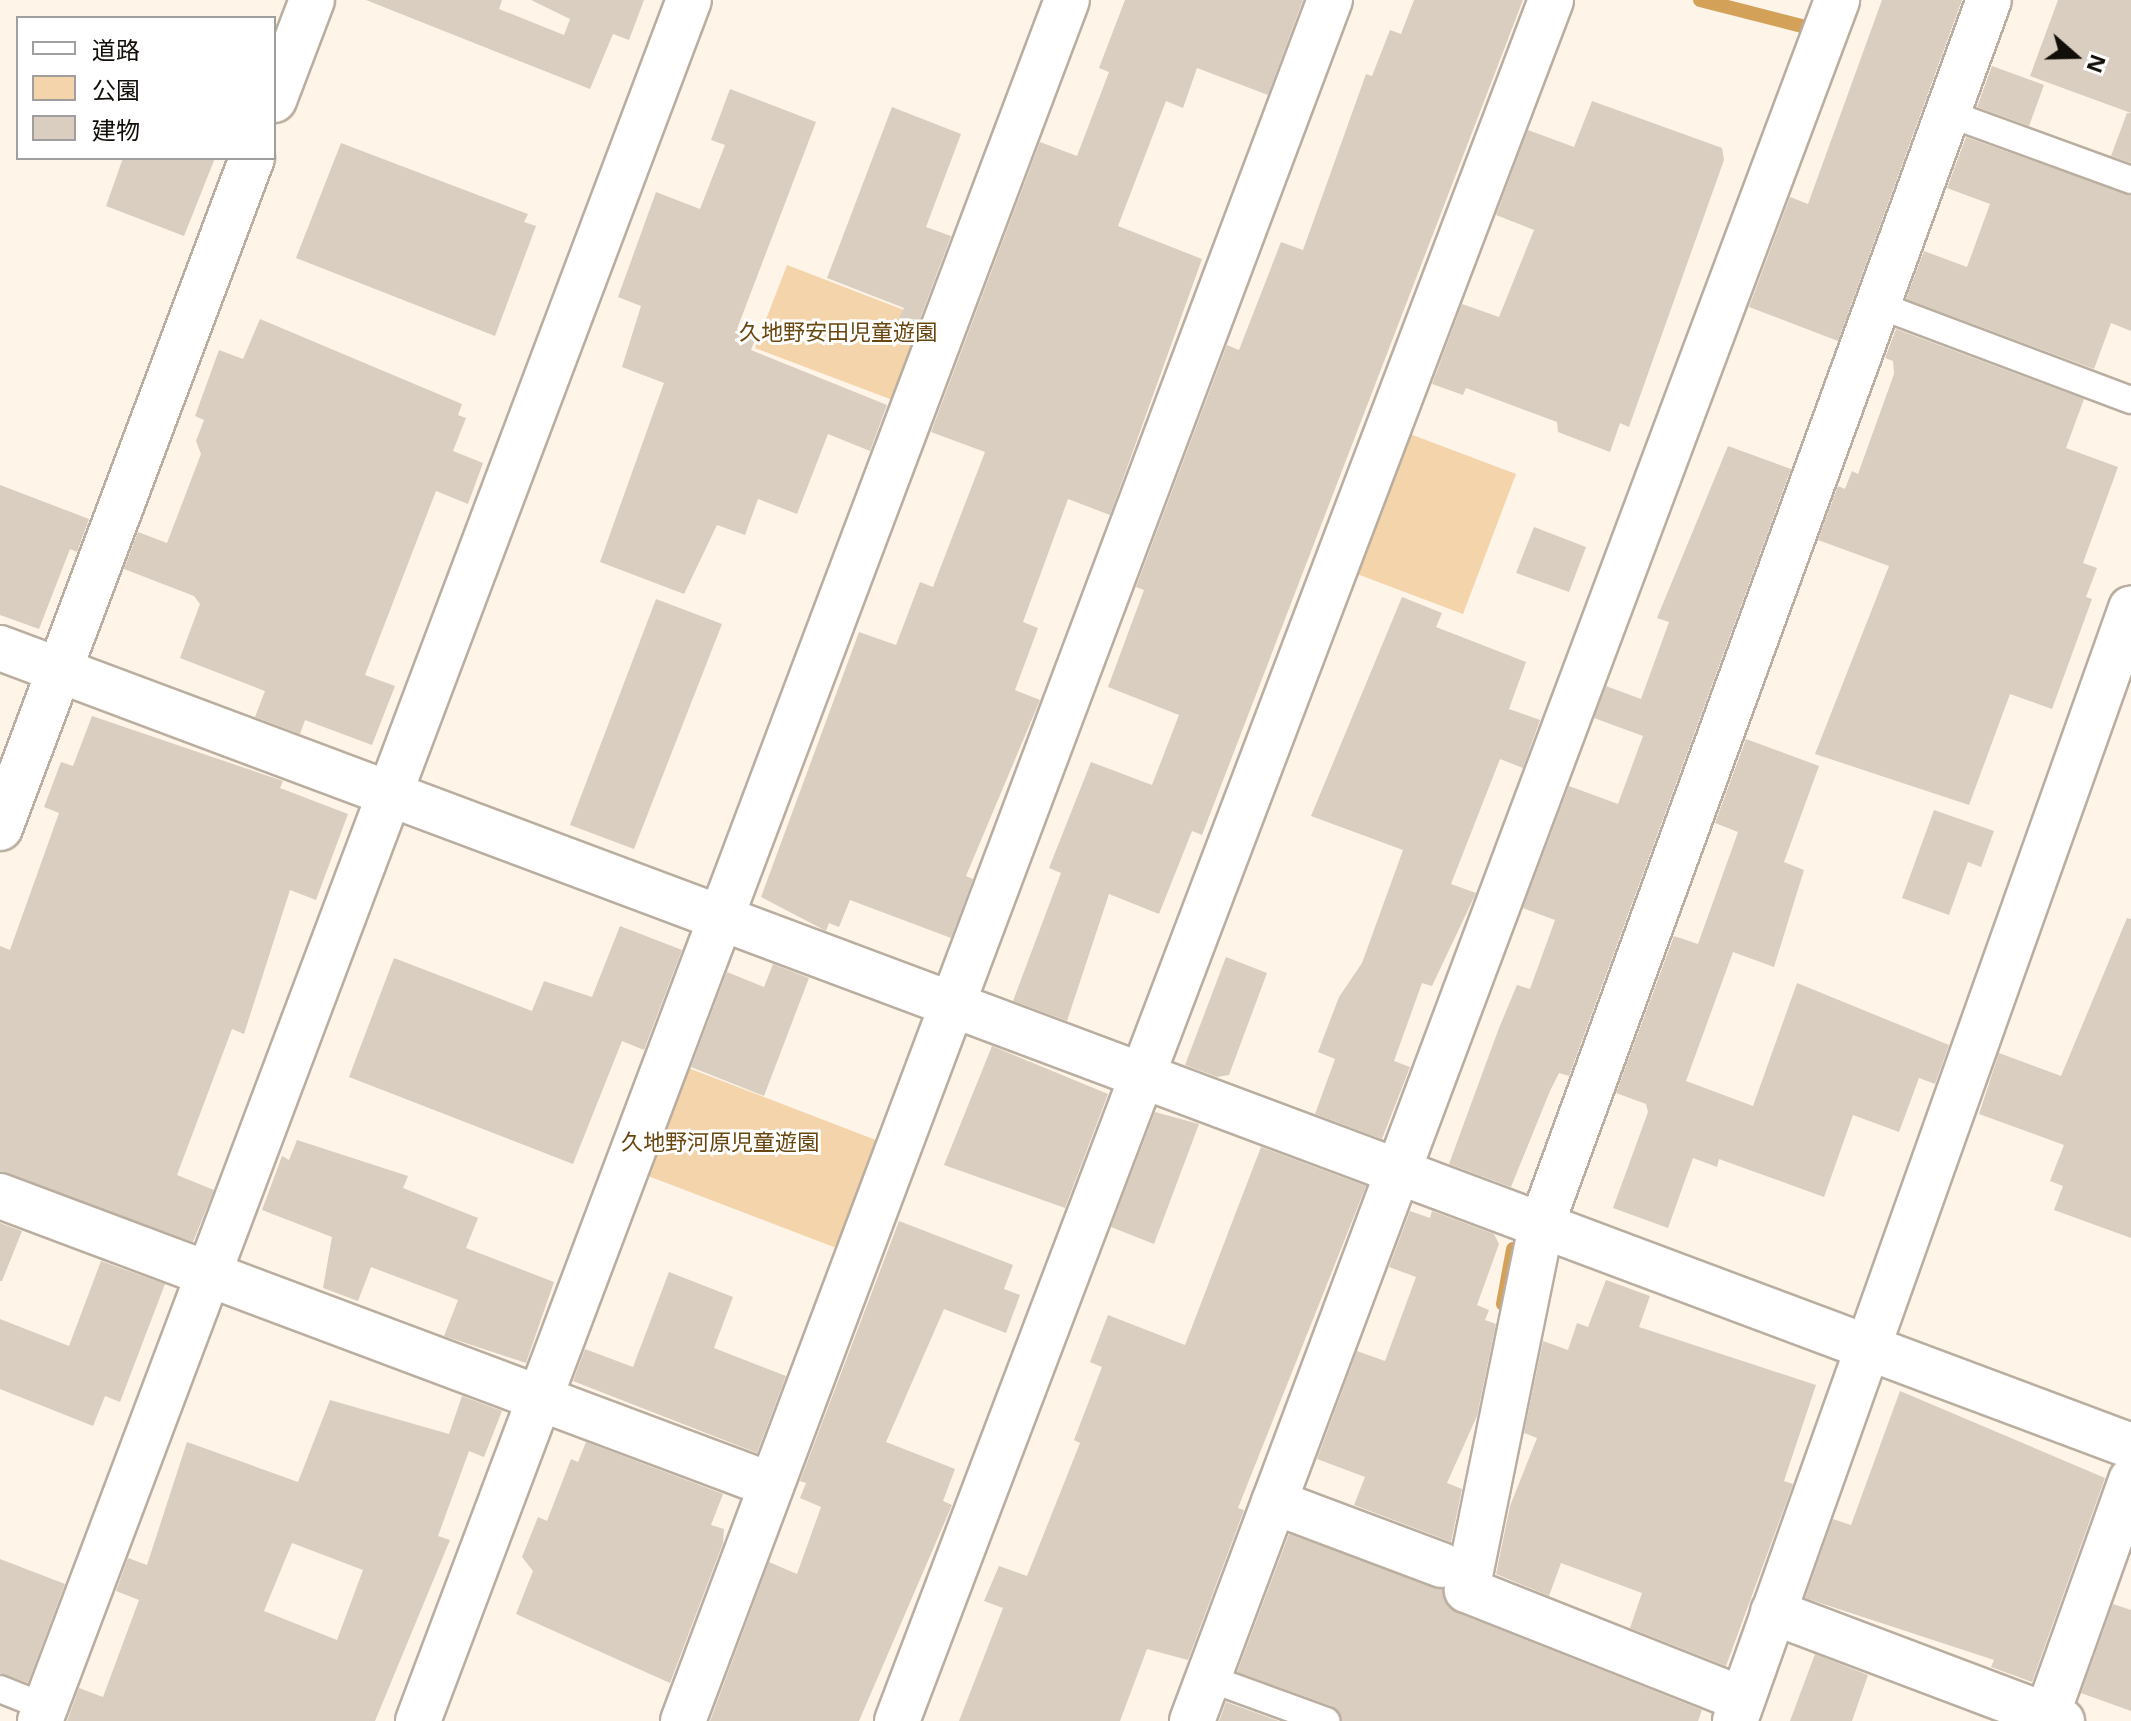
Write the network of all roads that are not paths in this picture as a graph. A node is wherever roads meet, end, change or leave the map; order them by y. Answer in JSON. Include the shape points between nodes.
{"nodes":[{"id":1,"x":312,"y":0,"type":"edge"},
{"id":2,"x":689,"y":0,"type":"edge"},
{"id":3,"x":1067,"y":0,"type":"edge"},
{"id":4,"x":1330,"y":0,"type":"edge"},
{"id":5,"x":1551,"y":0,"type":"edge"},
{"id":6,"x":1837,"y":0,"type":"edge"},
{"id":7,"x":1989,"y":0,"type":"edge"},
{"id":8,"x":276,"y":95,"type":"edge"},
{"id":9,"x":1947,"y":113,"type":"junction"},
{"id":10,"x":251,"y":160,"type":"edge"},
{"id":11,"x":2131,"y":180,"type":"edge"},
{"id":12,"x":1878,"y":305,"type":"junction"},
{"id":13,"x":2131,"y":400,"type":"edge"},
{"id":14,"x":2131,"y":608,"type":"edge"},
{"id":15,"x":0,"y":648,"type":"edge"},
{"id":16,"x":59,"y":670,"type":"junction"},
{"id":17,"x":387,"y":793,"type":"junction"},
{"id":18,"x":0,"y":828,"type":"edge"},
{"id":19,"x":720,"y":920,"type":"junction"},
{"id":20,"x":954,"y":1007,"type":"junction"},
{"id":21,"x":1142,"y":1077,"type":"junction"},
{"id":22,"x":1397,"y":1173,"type":"junction"},
{"id":23,"x":0,"y":1196,"type":"edge"},
{"id":24,"x":1541,"y":1226,"type":"junction"},
{"id":25,"x":208,"y":1275,"type":"junction"},
{"id":26,"x":1868,"y":1346,"type":"junction"},
{"id":27,"x":539,"y":1400,"type":"junction"},
{"id":28,"x":2131,"y":1446,"type":"edge"},
{"id":29,"x":2131,"y":1480,"type":"edge"},
{"id":30,"x":771,"y":1485,"type":"junction"},
{"id":31,"x":1274,"y":1502,"type":"junction"},
{"id":32,"x":1442,"y":1565,"type":"dead end"},
{"id":33,"x":1773,"y":1612,"type":"junction"},
{"id":34,"x":1208,"y":1678,"type":"junction"},
{"id":35,"x":0,"y":1689,"type":"edge"},
{"id":36,"x":1977,"y":1706,"type":"edge"},
{"id":37,"x":1738,"y":1710,"type":"edge"},
{"id":38,"x":42,"y":1714,"type":"edge"},
{"id":39,"x":2054,"y":1718,"type":"edge"},
{"id":40,"x":418,"y":1721,"type":"edge"},
{"id":41,"x":683,"y":1721,"type":"edge"},
{"id":42,"x":897,"y":1721,"type":"edge"},
{"id":43,"x":1192,"y":1721,"type":"edge"},
{"id":44,"x":1326,"y":1721,"type":"edge"}],
"edges":[{"from":1,"to":8,"type":"street"},
{"from":2,"to":17,"type":"street"},
{"from":3,"to":19,"type":"street"},
{"from":4,"to":20,"type":"street"},
{"from":5,"to":21,"type":"street"},
{"from":6,"to":22,"type":"street"},
{"from":7,"to":9,"type":"street"},
{"from":9,"to":11,"type":"lane"},
{"from":9,"to":12,"type":"street"},
{"from":10,"to":16,"type":"street"},
{"from":12,"to":13,"type":"lane"},
{"from":12,"to":24,"type":"street"},
{"from":14,"to":26,"type":"street"},
{"from":15,"to":16,"type":"street"},
{"from":16,"to":17,"type":"street"},
{"from":16,"to":18,"type":"street"},
{"from":17,"to":19,"type":"street"},
{"from":17,"to":25,"type":"street"},
{"from":19,"to":20,"type":"street"},
{"from":19,"to":27,"type":"street"},
{"from":20,"to":21,"type":"street"},
{"from":20,"to":30,"type":"street"},
{"from":21,"to":22,"type":"street"},
{"from":21,"to":42,"type":"street"},
{"from":22,"to":24,"type":"street"},
{"from":22,"to":31,"type":"street"},
{"from":23,"to":25,"type":"street"},
{"from":24,"to":26,"type":"street"},
{"from":24,"to":37,"type":"street","via":[[1467,1590]]},
{"from":25,"to":27,"type":"street"},
{"from":25,"to":38,"type":"street"},
{"from":26,"to":28,"type":"street"},
{"from":26,"to":33,"type":"street"},
{"from":27,"to":30,"type":"street"},
{"from":27,"to":40,"type":"street"},
{"from":29,"to":39,"type":"street"},
{"from":30,"to":41,"type":"street"},
{"from":31,"to":32,"type":"street"},
{"from":31,"to":34,"type":"street"},
{"from":33,"to":36,"type":"street"},
{"from":33,"to":37,"type":"street"},
{"from":34,"to":43,"type":"street"},
{"from":34,"to":44,"type":"lane"},
{"from":35,"to":38,"type":"lane"},
{"from":36,"to":39,"type":"street"}]}
